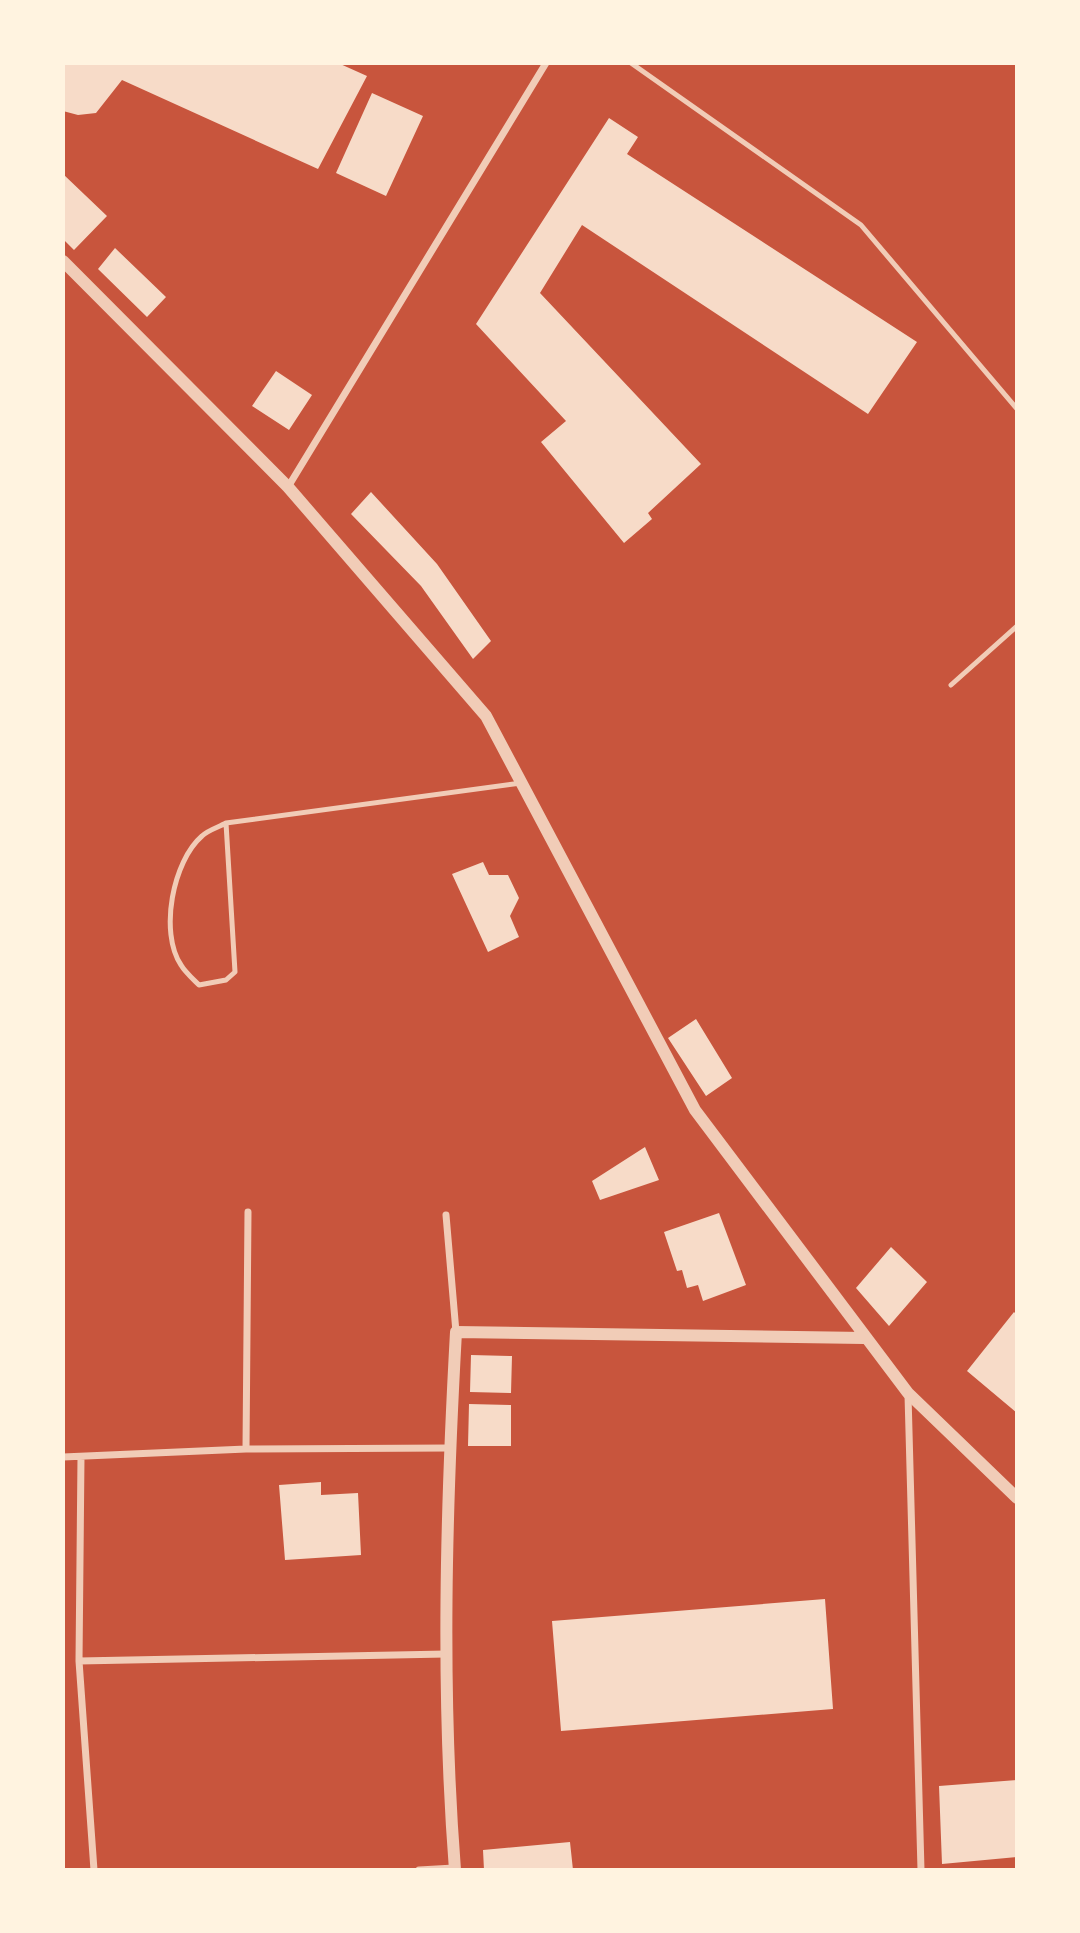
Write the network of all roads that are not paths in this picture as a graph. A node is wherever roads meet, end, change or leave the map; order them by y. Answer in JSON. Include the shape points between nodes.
{"nodes":[{"id":1,"x":546,"y":63,"type":"edge"},
{"id":2,"x":631,"y":63,"type":"edge"},
{"id":3,"x":63,"y":261,"type":"edge"},
{"id":4,"x":1017,"y":409,"type":"edge"},
{"id":5,"x":288,"y":488,"type":"junction"},
{"id":6,"x":1017,"y":626,"type":"edge"},
{"id":7,"x":951,"y":685,"type":"dead end"},
{"id":8,"x":521,"y":783,"type":"junction"},
{"id":9,"x":226,"y":823,"type":"junction"},
{"id":10,"x":248,"y":1212,"type":"dead end"},
{"id":11,"x":446,"y":1215,"type":"dead end"},
{"id":12,"x":456,"y":1332,"type":"junction"},
{"id":13,"x":864,"y":1338,"type":"junction"},
{"id":14,"x":908,"y":1394,"type":"junction"},
{"id":15,"x":450,"y":1448,"type":"junction"},
{"id":16,"x":246,"y":1449,"type":"junction"},
{"id":17,"x":63,"y":1457,"type":"edge"},
{"id":18,"x":81,"y":1457,"type":"junction"},
{"id":19,"x":1017,"y":1498,"type":"edge"},
{"id":20,"x":446,"y":1654,"type":"junction"},
{"id":21,"x":79,"y":1661,"type":"junction"},
{"id":22,"x":455,"y":1869,"type":"edge"},
{"id":23,"x":94,"y":1870,"type":"edge"},
{"id":24,"x":419,"y":1870,"type":"edge"},
{"id":25,"x":921,"y":1870,"type":"edge"}],
"edges":[{"from":1,"to":5,"type":"street"},
{"from":2,"to":4,"type":"lane","via":[[861,225]]},
{"from":3,"to":5,"type":"street"},
{"from":5,"to":8,"type":"street","via":[[485,716]]},
{"from":6,"to":7,"type":"lane"},
{"from":8,"to":9,"type":"lane"},
{"from":8,"to":13,"type":"street","via":[[695,1111]]},
{"from":9,"to":9,"type":"lane","via":[[202,835],[181,865],[171,900],[171,937],[179,963],[199,985],[226,980],[235,972]]},
{"from":10,"to":16,"type":"street"},
{"from":11,"to":12,"type":"street"},
{"from":12,"to":13,"type":"street"},
{"from":12,"to":15,"type":"street"},
{"from":13,"to":14,"type":"street"},
{"from":14,"to":19,"type":"street"},
{"from":14,"to":25,"type":"street"},
{"from":15,"to":16,"type":"street"},
{"from":15,"to":20,"type":"street"},
{"from":16,"to":18,"type":"street"},
{"from":17,"to":18,"type":"street"},
{"from":18,"to":21,"type":"street"},
{"from":20,"to":21,"type":"street"},
{"from":20,"to":22,"type":"street"},
{"from":21,"to":23,"type":"street"},
{"from":22,"to":24,"type":"street"}]}
